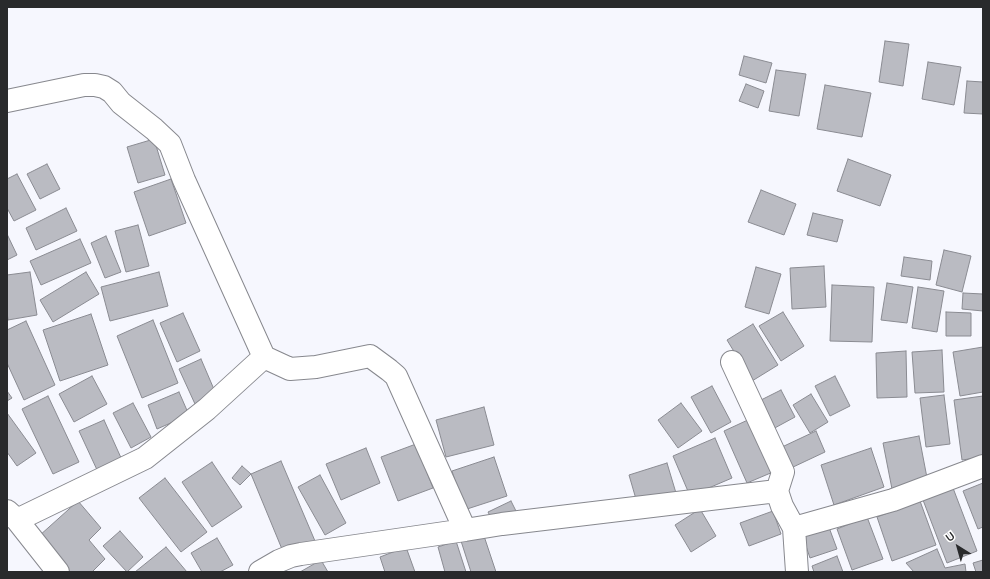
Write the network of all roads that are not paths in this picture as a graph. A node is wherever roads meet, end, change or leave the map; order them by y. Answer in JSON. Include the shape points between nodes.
{"nodes":[{"id":1,"x":7,"y":101,"type":"edge"},
{"id":2,"x":264,"y":357,"type":"junction"},
{"id":3,"x":732,"y":362,"type":"dead end"},
{"id":4,"x":983,"y":466,"type":"edge"},
{"id":5,"x":777,"y":491,"type":"junction"},
{"id":6,"x":12,"y":515,"type":"edge"},
{"id":7,"x":794,"y":528,"type":"junction"},
{"id":8,"x":465,"y":530,"type":"junction"},
{"id":9,"x":58,"y":572,"type":"edge"},
{"id":10,"x":260,"y":572,"type":"edge"},
{"id":11,"x":797,"y":572,"type":"edge"}],
"edges":[{"from":1,"to":2,"type":"street","via":[[84,85],[104,87],[170,144]]},
{"from":2,"to":6,"type":"street","via":[[207,409],[145,458]]},
{"from":2,"to":8,"type":"street","via":[[290,369],[370,356],[390,370],[396,376]]},
{"from":3,"to":5,"type":"street","via":[[783,472]]},
{"from":4,"to":7,"type":"street","via":[[893,500]]},
{"from":5,"to":7,"type":"street"},
{"from":5,"to":8,"type":"street"},
{"from":6,"to":9,"type":"street"},
{"from":7,"to":11,"type":"street"},
{"from":8,"to":10,"type":"street","via":[[301,554]]}]}
